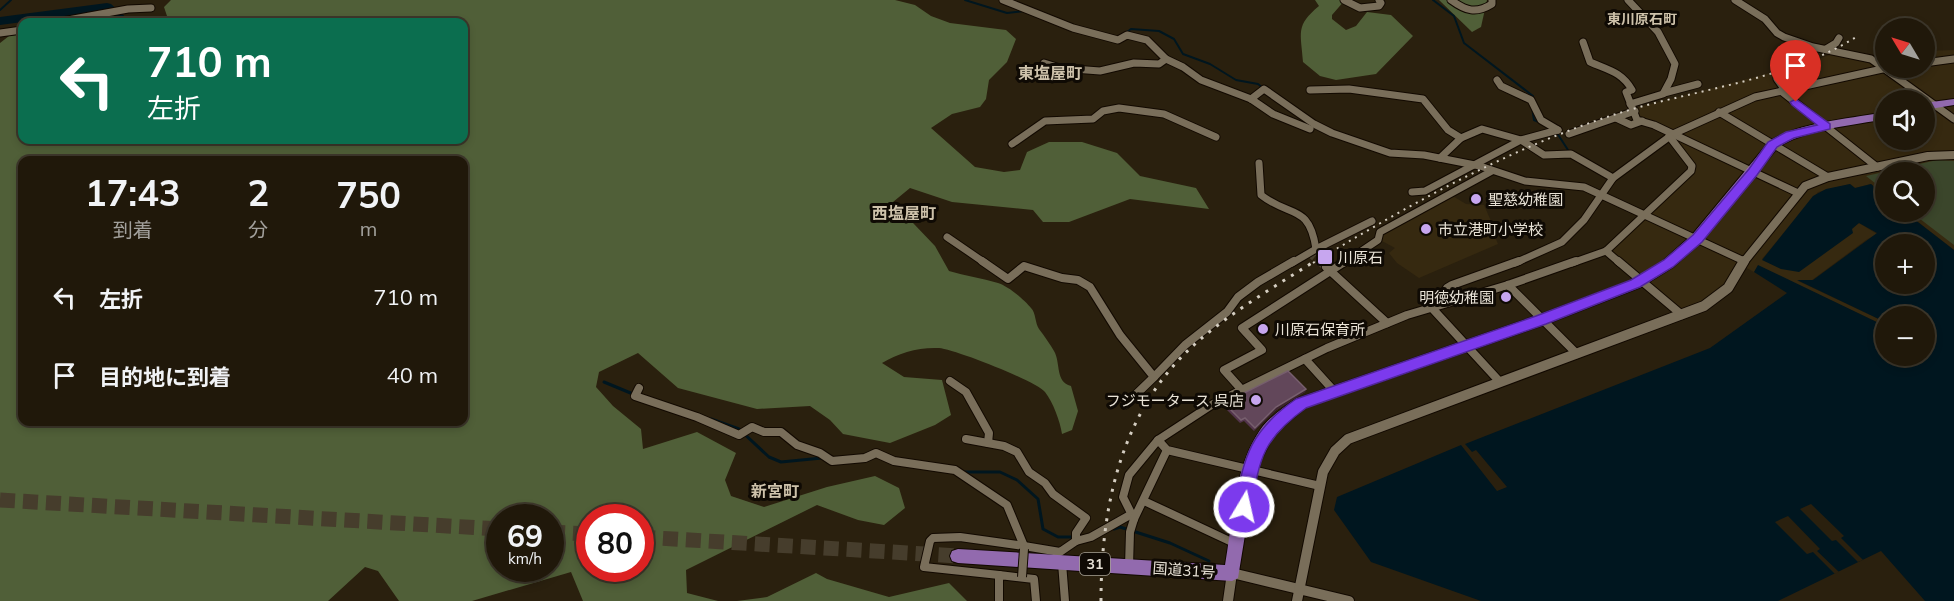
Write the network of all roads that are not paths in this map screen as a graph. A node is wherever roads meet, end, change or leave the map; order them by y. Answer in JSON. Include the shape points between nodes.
{"nodes":[{"id":1,"x":1003,"y":0,"type":"edge"},
{"id":2,"x":1344,"y":0,"type":"edge"},
{"id":3,"x":1379,"y":0,"type":"edge"},
{"id":4,"x":1451,"y":0,"type":"edge"},
{"id":5,"x":1492,"y":0,"type":"edge"},
{"id":6,"x":1628,"y":0,"type":"edge"},
{"id":7,"x":1735,"y":0,"type":"edge"},
{"id":8,"x":151,"y":8,"type":"dead end"},
{"id":9,"x":79,"y":18,"type":"edge"},
{"id":10,"x":18,"y":31,"type":"edge"},
{"id":11,"x":0,"y":33,"type":"edge"},
{"id":12,"x":1839,"y":38,"type":"dead end"},
{"id":13,"x":1583,"y":42,"type":"dead end"},
{"id":14,"x":1826,"y":49,"type":"junction"},
{"id":15,"x":1166,"y":59,"type":"junction"},
{"id":16,"x":1954,"y":59,"type":"edge"},
{"id":17,"x":1875,"y":62,"type":"edge"},
{"id":18,"x":1935,"y":62,"type":"edge"},
{"id":19,"x":1044,"y":63,"type":"dead end"},
{"id":20,"x":1875,"y":70,"type":"edge"},
{"id":21,"x":1897,"y":78,"type":"edge"},
{"id":22,"x":1777,"y":79,"type":"dead end"},
{"id":23,"x":1497,"y":81,"type":"dead end"},
{"id":24,"x":1698,"y":84,"type":"dead end"},
{"id":25,"x":1310,"y":90,"type":"dead end"},
{"id":26,"x":1783,"y":90,"type":"junction"},
{"id":27,"x":1910,"y":90,"type":"edge"},
{"id":28,"x":1663,"y":94,"type":"junction"},
{"id":29,"x":1251,"y":99,"type":"junction"},
{"id":30,"x":1954,"y":102,"type":"edge"},
{"id":31,"x":1630,"y":104,"type":"junction"},
{"id":32,"x":1935,"y":105,"type":"edge"},
{"id":33,"x":1935,"y":109,"type":"edge"},
{"id":34,"x":1635,"y":111,"type":"junction"},
{"id":35,"x":1719,"y":112,"type":"junction"},
{"id":36,"x":1875,"y":117,"type":"edge"},
{"id":37,"x":1616,"y":118,"type":"junction"},
{"id":38,"x":1954,"y":119,"type":"edge"},
{"id":39,"x":1642,"y":121,"type":"junction"},
{"id":40,"x":1826,"y":126,"type":"junction"},
{"id":41,"x":1310,"y":129,"type":"dead end"},
{"id":42,"x":1569,"y":134,"type":"dead end"},
{"id":43,"x":1671,"y":135,"type":"junction"},
{"id":44,"x":1216,"y":137,"type":"dead end"},
{"id":45,"x":1461,"y":138,"type":"junction"},
{"id":46,"x":1521,"y":140,"type":"junction"},
{"id":47,"x":1012,"y":144,"type":"dead end"},
{"id":48,"x":1773,"y":144,"type":"junction"},
{"id":49,"x":1954,"y":155,"type":"edge"},
{"id":50,"x":1440,"y":158,"type":"junction"},
{"id":51,"x":1900,"y":162,"type":"edge"},
{"id":52,"x":1259,"y":163,"type":"dead end"},
{"id":53,"x":1473,"y":165,"type":"junction"},
{"id":54,"x":1875,"y":165,"type":"edge"},
{"id":55,"x":1875,"y":167,"type":"edge"},
{"id":56,"x":1492,"y":171,"type":"junction"},
{"id":57,"x":1753,"y":172,"type":"junction"},
{"id":58,"x":1828,"y":177,"type":"junction"},
{"id":59,"x":1613,"y":178,"type":"junction"},
{"id":60,"x":1412,"y":192,"type":"dead end"},
{"id":61,"x":1798,"y":193,"type":"junction"},
{"id":62,"x":1601,"y":194,"type":"junction"},
{"id":63,"x":1644,"y":214,"type":"junction"},
{"id":64,"x":1372,"y":221,"type":"dead end"},
{"id":65,"x":947,"y":237,"type":"dead end"},
{"id":66,"x":1697,"y":238,"type":"junction"},
{"id":67,"x":1316,"y":249,"type":"junction"},
{"id":68,"x":1606,"y":252,"type":"junction"},
{"id":69,"x":1744,"y":261,"type":"junction"},
{"id":70,"x":1328,"y":269,"type":"junction"},
{"id":71,"x":1639,"y":281,"type":"junction"},
{"id":72,"x":1508,"y":285,"type":"junction"},
{"id":73,"x":1435,"y":306,"type":"junction"},
{"id":74,"x":1682,"y":315,"type":"junction"},
{"id":75,"x":1541,"y":320,"type":"junction"},
{"id":76,"x":1387,"y":323,"type":"junction"},
{"id":77,"x":1464,"y":346,"type":"junction"},
{"id":78,"x":1577,"y":354,"type":"junction"},
{"id":79,"x":1305,"y":359,"type":"junction"},
{"id":80,"x":1154,"y":377,"type":"junction"},
{"id":81,"x":950,"y":381,"type":"dead end"},
{"id":82,"x":1499,"y":381,"type":"junction"},
{"id":83,"x":1241,"y":389,"type":"junction"},
{"id":84,"x":637,"y":391,"type":"dead end"},
{"id":85,"x":1334,"y":391,"type":"junction"},
{"id":86,"x":1125,"y":405,"type":"dead end"},
{"id":87,"x":966,"y":439,"type":"dead end"},
{"id":88,"x":1158,"y":441,"type":"junction"},
{"id":89,"x":988,"y":442,"type":"junction"},
{"id":90,"x":1167,"y":450,"type":"junction"},
{"id":91,"x":1249,"y":470,"type":"junction"},
{"id":92,"x":1320,"y":486,"type":"junction"},
{"id":93,"x":1144,"y":501,"type":"junction"},
{"id":94,"x":1131,"y":523,"type":"junction"},
{"id":95,"x":1076,"y":538,"type":"junction"},
{"id":96,"x":1238,"y":545,"type":"junction"},
{"id":97,"x":1024,"y":548,"type":"junction"},
{"id":98,"x":958,"y":556,"type":"tunnel mouth"},
{"id":99,"x":1062,"y":563,"type":"junction"},
{"id":100,"x":1129,"y":566,"type":"junction"},
{"id":101,"x":1232,"y":573,"type":"junction"},
{"id":102,"x":999,"y":574,"type":"junction"},
{"id":103,"x":1022,"y":577,"type":"junction"},
{"id":104,"x":1300,"y":588,"type":"junction"},
{"id":105,"x":999,"y":601,"type":"edge"},
{"id":106,"x":1036,"y":601,"type":"edge"},
{"id":107,"x":1065,"y":601,"type":"edge"},
{"id":108,"x":1228,"y":601,"type":"edge"},
{"id":109,"x":1297,"y":601,"type":"edge"},
{"id":110,"x":1349,"y":601,"type":"edge"}],
"edges":[{"from":1,"to":15,"type":"street","via":[[1073,28],[1118,40],[1127,35],[1148,40]]},
{"from":2,"to":3,"type":"street","via":[[1360,9],[1379,6]]},
{"from":4,"to":5,"type":"street","via":[[1482,12]]},
{"from":6,"to":28,"type":"street","via":[[1658,32],[1675,64]]},
{"from":7,"to":14,"type":"street","via":[[1784,37]]},
{"from":8,"to":9,"type":"street"},
{"from":10,"to":11,"type":"street"},
{"from":12,"to":14,"type":"street"},
{"from":13,"to":31,"type":"street","via":[[1590,62],[1625,77],[1632,90],[1626,92]]},
{"from":14,"to":17,"type":"street"},
{"from":15,"to":19,"type":"street","via":[[1159,64],[1134,63],[1100,71]]},
{"from":15,"to":29,"type":"street","via":[[1201,80]]},
{"from":16,"to":18,"type":"street"},
{"from":20,"to":26,"type":"street"},
{"from":21,"to":27,"type":"street"},
{"from":22,"to":26,"type":"street"},
{"from":23,"to":46,"type":"street","via":[[1531,100],[1541,120],[1558,130]]},
{"from":24,"to":28,"type":"street"},
{"from":25,"to":45,"type":"street","via":[[1349,89],[1423,99],[1448,130]]},
{"from":26,"to":35,"type":"street"},
{"from":26,"to":40,"type":"street"},
{"from":28,"to":31,"type":"street"},
{"from":29,"to":41,"type":"street","via":[[1272,114]]},
{"from":29,"to":50,"type":"street","via":[[1264,89],[1332,133],[1390,153]]},
{"from":30,"to":32,"type":"highway"},
{"from":31,"to":34,"type":"street"},
{"from":33,"to":38,"type":"street"},
{"from":34,"to":37,"type":"street"},
{"from":34,"to":39,"type":"street","via":[[1637,120]]},
{"from":35,"to":43,"type":"street"},
{"from":35,"to":48,"type":"street"},
{"from":36,"to":40,"type":"highway"},
{"from":37,"to":39,"type":"street","via":[[1629,126]]},
{"from":37,"to":42,"type":"street"},
{"from":39,"to":43,"type":"street"},
{"from":40,"to":48,"type":"highway","via":[[1790,135]]},
{"from":40,"to":54,"type":"street"},
{"from":43,"to":57,"type":"street"},
{"from":43,"to":59,"type":"street"},
{"from":43,"to":63,"type":"street","via":[[1692,168]]},
{"from":44,"to":47,"type":"street","via":[[1164,114],[1110,108],[1093,119],[1045,121]]},
{"from":45,"to":46,"type":"street","via":[[1482,129]]},
{"from":45,"to":50,"type":"street"},
{"from":46,"to":53,"type":"street"},
{"from":46,"to":59,"type":"street","via":[[1544,155],[1571,154]]},
{"from":48,"to":57,"type":"highway","name":"国道31号"},
{"from":48,"to":58,"type":"street"},
{"from":49,"to":51,"type":"street"},
{"from":50,"to":53,"type":"street"},
{"from":52,"to":67,"type":"street","via":[[1260,195],[1305,217],[1312,227]]},
{"from":53,"to":56,"type":"street"},
{"from":53,"to":60,"type":"street","via":[[1425,191]]},
{"from":55,"to":58,"type":"street"},
{"from":56,"to":62,"type":"street","via":[[1525,181],[1576,185]]},
{"from":56,"to":70,"type":"street","via":[[1380,232],[1378,240]]},
{"from":57,"to":61,"type":"street"},
{"from":57,"to":66,"type":"highway","name":"国道31号"},
{"from":58,"to":61,"type":"street"},
{"from":59,"to":62,"type":"street"},
{"from":61,"to":69,"type":"street"},
{"from":62,"to":63,"type":"street"},
{"from":62,"to":73,"type":"street","via":[[1584,220],[1562,242],[1452,285]]},
{"from":63,"to":66,"type":"street"},
{"from":63,"to":68,"type":"street"},
{"from":64,"to":67,"type":"street"},
{"from":65,"to":80,"type":"street","via":[[1008,279],[1024,266],[1083,282]]},
{"from":66,"to":69,"type":"street"},
{"from":66,"to":71,"type":"highway","name":"国道31号","via":[[1668,264]]},
{"from":67,"to":80,"type":"street","via":[[1238,297],[1227,312],[1195,336]]},
{"from":68,"to":71,"type":"street"},
{"from":68,"to":72,"type":"street"},
{"from":69,"to":74,"type":"street","via":[[1722,294]]},
{"from":70,"to":76,"type":"street"},
{"from":70,"to":83,"type":"street","via":[[1242,328],[1262,350],[1224,370]]},
{"from":71,"to":74,"type":"street"},
{"from":71,"to":75,"type":"highway","name":"国道31号"},
{"from":72,"to":73,"type":"street"},
{"from":72,"to":75,"type":"street"},
{"from":73,"to":76,"type":"street"},
{"from":73,"to":77,"type":"street"},
{"from":74,"to":78,"type":"street"},
{"from":75,"to":77,"type":"highway","name":"国道31号"},
{"from":75,"to":78,"type":"street"},
{"from":76,"to":79,"type":"street"},
{"from":77,"to":82,"type":"street"},
{"from":77,"to":85,"type":"highway","name":"国道31号"},
{"from":78,"to":82,"type":"street"},
{"from":79,"to":83,"type":"street"},
{"from":79,"to":85,"type":"street"},
{"from":80,"to":86,"type":"street"},
{"from":81,"to":89,"type":"street","via":[[966,392],[989,433]]},
{"from":82,"to":92,"type":"street","via":[[1353,436],[1328,459]]},
{"from":83,"to":88,"type":"street"},
{"from":84,"to":97,"type":"street","via":[[742,432],[753,427],[781,432],[797,445],[826,458],[865,458],[876,453],[894,461],[958,472],[1007,505]]},
{"from":85,"to":91,"type":"highway","name":"国道31号","via":[[1301,403],[1270,427]]},
{"from":87,"to":89,"type":"street"},
{"from":88,"to":90,"type":"street"},
{"from":88,"to":94,"type":"street","via":[[1129,475],[1123,497]]},
{"from":89,"to":95,"type":"street","via":[[1017,452],[1029,472],[1086,518]]},
{"from":90,"to":91,"type":"street"},
{"from":90,"to":93,"type":"street"},
{"from":91,"to":92,"type":"street"},
{"from":91,"to":96,"type":"highway","name":"国道31号"},
{"from":92,"to":104,"type":"street"},
{"from":93,"to":94,"type":"street"},
{"from":93,"to":96,"type":"street"},
{"from":94,"to":95,"type":"street"},
{"from":94,"to":100,"type":"street"},
{"from":95,"to":97,"type":"street","via":[[1060,552]]},
{"from":96,"to":101,"type":"highway","name":"国道31号"},
{"from":97,"to":102,"type":"street","via":[[960,537],[930,541],[924,567]]},
{"from":97,"to":103,"type":"street","bridge":true},
{"from":98,"to":99,"type":"highway","name":"国道31号","number":"31"},
{"from":99,"to":100,"type":"highway","name":"国道31号","number":"31"},
{"from":99,"to":107,"type":"street"},
{"from":100,"to":101,"type":"highway","name":"国道31号","number":"31"},
{"from":101,"to":104,"type":"street"},
{"from":101,"to":108,"type":"street"},
{"from":102,"to":103,"type":"street"},
{"from":102,"to":105,"type":"street"},
{"from":103,"to":106,"type":"street","via":[[1034,579]]},
{"from":104,"to":109,"type":"street"},
{"from":104,"to":110,"type":"street"}]}
